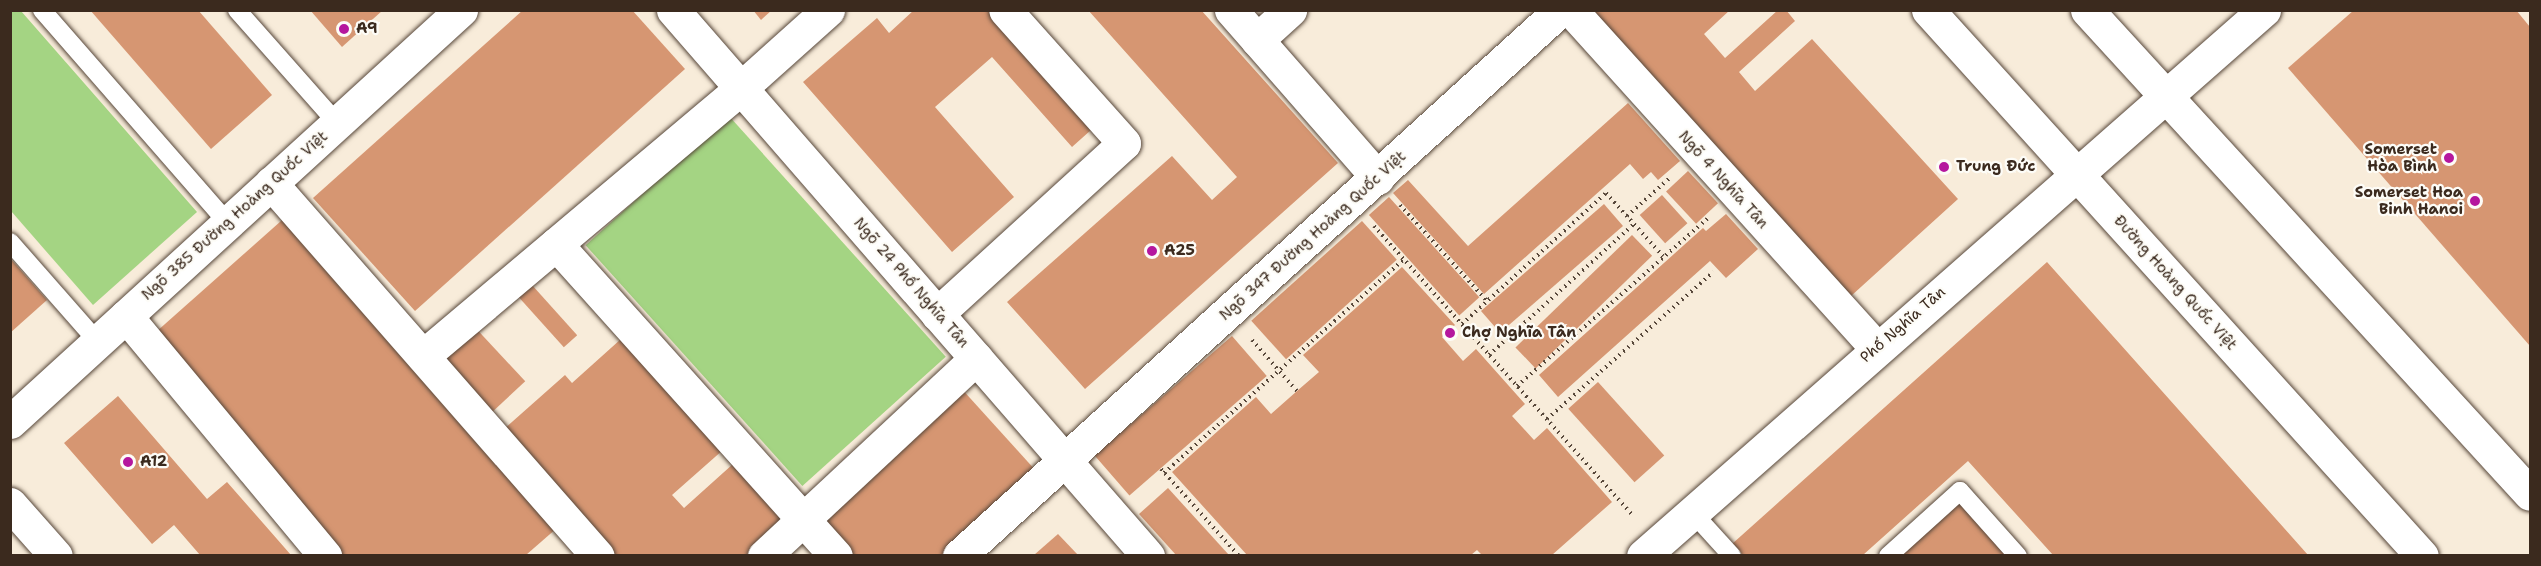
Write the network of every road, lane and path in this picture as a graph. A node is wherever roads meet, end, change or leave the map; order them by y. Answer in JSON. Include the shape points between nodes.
{"nodes":[{"id":1,"x":42,"y":10,"type":"edge"},
{"id":2,"x":237,"y":10,"type":"edge"},
{"id":3,"x":461,"y":10,"type":"edge"},
{"id":4,"x":673,"y":10,"type":"edge"},
{"id":5,"x":828,"y":10,"type":"edge"},
{"id":6,"x":1005,"y":10,"type":"edge"},
{"id":7,"x":1231,"y":10,"type":"edge"},
{"id":8,"x":1290,"y":10,"type":"edge"},
{"id":9,"x":1560,"y":10,"type":"edge"},
{"id":10,"x":1571,"y":10,"type":"edge"},
{"id":11,"x":1928,"y":10,"type":"edge"},
{"id":12,"x":2087,"y":10,"type":"edge"},
{"id":13,"x":2264,"y":10,"type":"edge"},
{"id":14,"x":1257,"y":40,"type":"junction"},
{"id":15,"x":741,"y":88,"type":"junction"},
{"id":16,"x":2166,"y":97,"type":"junction"},
{"id":17,"x":337,"y":123,"type":"junction"},
{"id":18,"x":1696,"y":150,"type":"junction"},
{"id":19,"x":2077,"y":174,"type":"junction"},
{"id":20,"x":271,"y":183,"type":"junction"},
{"id":21,"x":1386,"y":188,"type":"junction"},
{"id":22,"x":1737,"y":195,"type":"junction"},
{"id":23,"x":1352,"y":201,"type":"junction"},
{"id":24,"x":1627,"y":216,"type":"junction"},
{"id":25,"x":228,"y":223,"type":"junction"},
{"id":26,"x":1634,"y":224,"type":"junction"},
{"id":27,"x":10,"y":242,"type":"edge"},
{"id":28,"x":556,"y":244,"type":"junction"},
{"id":29,"x":1663,"y":256,"type":"junction"},
{"id":30,"x":1404,"y":259,"type":"junction"},
{"id":31,"x":1713,"y":272,"type":"dead end"},
{"id":32,"x":1487,"y":301,"type":"junction"},
{"id":33,"x":1227,"y":313,"type":"junction"},
{"id":34,"x":937,"y":314,"type":"junction"},
{"id":35,"x":126,"y":316,"type":"junction"},
{"id":36,"x":1462,"y":324,"type":"junction"},
{"id":37,"x":98,"y":342,"type":"junction"},
{"id":38,"x":1876,"y":348,"type":"junction"},
{"id":39,"x":1489,"y":355,"type":"junction"},
{"id":40,"x":423,"y":356,"type":"junction"},
{"id":41,"x":976,"y":358,"type":"junction"},
{"id":42,"x":1279,"y":371,"type":"junction"},
{"id":43,"x":1517,"y":386,"type":"junction"},
{"id":44,"x":1298,"y":391,"type":"dead end"},
{"id":45,"x":1547,"y":419,"type":"junction"},
{"id":46,"x":10,"y":422,"type":"edge"},
{"id":47,"x":1065,"y":460,"type":"junction"},
{"id":48,"x":2530,"y":494,"type":"edge"},
{"id":49,"x":10,"y":504,"type":"edge"},
{"id":50,"x":1693,"y":513,"type":"junction"},
{"id":51,"x":803,"y":518,"type":"junction"},
{"id":52,"x":1650,"y":549,"type":"edge"},
{"id":53,"x":56,"y":555,"type":"edge"},
{"id":54,"x":325,"y":555,"type":"edge"},
{"id":55,"x":598,"y":555,"type":"edge"},
{"id":56,"x":764,"y":555,"type":"edge"},
{"id":57,"x":836,"y":555,"type":"edge"},
{"id":58,"x":959,"y":555,"type":"edge"},
{"id":59,"x":1148,"y":555,"type":"edge"},
{"id":60,"x":1239,"y":555,"type":"edge"},
{"id":61,"x":1732,"y":555,"type":"edge"},
{"id":62,"x":1888,"y":555,"type":"edge"},
{"id":63,"x":2018,"y":555,"type":"edge"},
{"id":64,"x":2422,"y":555,"type":"edge"}],
"edges":[{"from":1,"to":25,"type":"lane"},
{"from":2,"to":17,"type":"lane"},
{"from":3,"to":17,"type":"street","name":"Ngõ 385 Đường Hoàng Quốc Việt"},
{"from":4,"to":15,"type":"street","name":"Ngõ 24 Phố Nghĩa Tân"},
{"from":5,"to":15,"type":"street"},
{"from":6,"to":34,"type":"street","via":[[1124,143]]},
{"from":7,"to":14,"type":"street"},
{"from":8,"to":14,"type":"street"},
{"from":9,"to":21,"type":"street","name":"Ngõ 347 Đường Hoàng Quốc Việt"},
{"from":10,"to":18,"type":"street","name":"Ngõ 4 Nghĩa Tân"},
{"from":11,"to":19,"type":"street","name":"Đường Hoàng Quốc Việt"},
{"from":12,"to":16,"type":"street"},
{"from":13,"to":16,"type":"street","name":"Phố Nghĩa Tân"},
{"from":14,"to":21,"type":"street"},
{"from":15,"to":28,"type":"street"},
{"from":15,"to":34,"type":"street","name":"Ngõ 24 Phố Nghĩa Tân"},
{"from":16,"to":19,"type":"street","name":"Phố Nghĩa Tân"},
{"from":16,"to":48,"type":"street"},
{"from":17,"to":20,"type":"street","name":"Ngõ 385 Đường Hoàng Quốc Việt"},
{"from":18,"to":22,"type":"street","name":"Ngõ 4 Nghĩa Tân"},
{"from":18,"to":24,"type":"path"},
{"from":19,"to":38,"type":"street","name":"Phố Nghĩa Tân"},
{"from":19,"to":64,"type":"street","name":"Đường Hoàng Quốc Việt"},
{"from":20,"to":25,"type":"street","name":"Ngõ 385 Đường Hoàng Quốc Việt"},
{"from":20,"to":40,"type":"street"},
{"from":21,"to":23,"type":"street","name":"Ngõ 347 Đường Hoàng Quốc Việt"},
{"from":21,"to":32,"type":"path"},
{"from":22,"to":29,"type":"path"},
{"from":22,"to":38,"type":"street","name":"Ngõ 4 Nghĩa Tân"},
{"from":23,"to":30,"type":"path"},
{"from":23,"to":33,"type":"street","name":"Ngõ 347 Đường Hoàng Quốc Việt"},
{"from":24,"to":26,"type":"path"},
{"from":24,"to":32,"type":"path","via":[[1606,193]]},
{"from":25,"to":35,"type":"street","name":"Ngõ 385 Đường Hoàng Quốc Việt"},
{"from":26,"to":29,"type":"path"},
{"from":26,"to":39,"type":"path"},
{"from":27,"to":37,"type":"lane"},
{"from":28,"to":40,"type":"street"},
{"from":28,"to":51,"type":"street"},
{"from":29,"to":43,"type":"path"},
{"from":30,"to":36,"type":"path"},
{"from":30,"to":42,"type":"path"},
{"from":31,"to":45,"type":"path"},
{"from":32,"to":36,"type":"path"},
{"from":33,"to":42,"type":"path"},
{"from":33,"to":47,"type":"street","name":"Ngõ 347 Đường Hoàng Quốc Việt"},
{"from":34,"to":41,"type":"street","name":"Ngõ 24 Phố Nghĩa Tân"},
{"from":35,"to":37,"type":"street","name":"Ngõ 385 Đường Hoàng Quốc Việt"},
{"from":35,"to":54,"type":"street"},
{"from":36,"to":39,"type":"path"},
{"from":37,"to":46,"type":"street","name":"Ngõ 385 Đường Hoàng Quốc Việt"},
{"from":38,"to":50,"type":"street","name":"Phố Nghĩa Tân"},
{"from":39,"to":43,"type":"path"},
{"from":40,"to":55,"type":"street"},
{"from":41,"to":47,"type":"street","name":"Ngõ 24 Phố Nghĩa Tân"},
{"from":41,"to":51,"type":"street"},
{"from":42,"to":44,"type":"path"},
{"from":42,"to":60,"type":"path","via":[[1163,471]]},
{"from":43,"to":45,"type":"path"},
{"from":45,"to":52,"type":"path"},
{"from":47,"to":58,"type":"street","name":"Ngõ 347 Đường Hoàng Quốc Việt"},
{"from":47,"to":59,"type":"street","name":"Ngõ 24 Phố Nghĩa Tân"},
{"from":49,"to":53,"type":"street"},
{"from":50,"to":52,"type":"street","name":"Phố Nghĩa Tân"},
{"from":50,"to":61,"type":"lane"},
{"from":51,"to":56,"type":"street"},
{"from":51,"to":57,"type":"street"},
{"from":62,"to":63,"type":"lane","via":[[1960,491]]}]}
